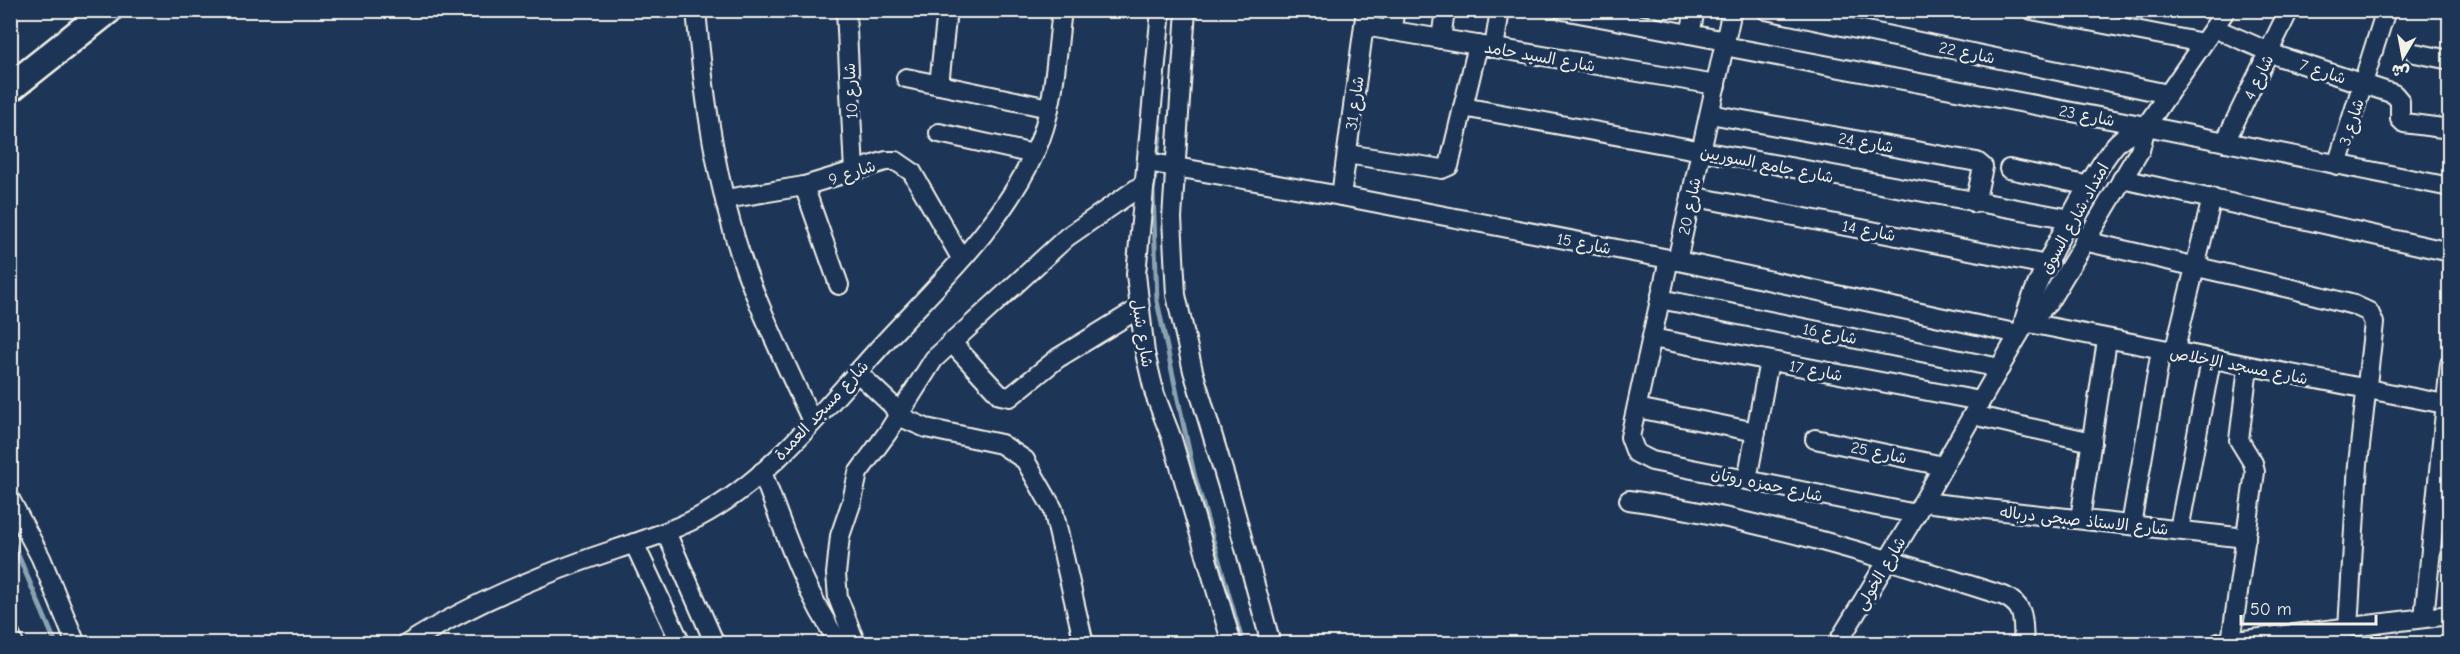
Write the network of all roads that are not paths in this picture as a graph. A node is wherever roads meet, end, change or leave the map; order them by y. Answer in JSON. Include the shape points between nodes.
{"nodes":[{"id":1,"x":108,"y":10,"type":"edge"},
{"id":2,"x":696,"y":10,"type":"edge"},
{"id":3,"x":846,"y":10,"type":"edge"},
{"id":4,"x":947,"y":10,"type":"edge"},
{"id":5,"x":1062,"y":10,"type":"edge"},
{"id":6,"x":1161,"y":10,"type":"edge"},
{"id":7,"x":1186,"y":10,"type":"edge"},
{"id":8,"x":1395,"y":10,"type":"edge"},
{"id":9,"x":1445,"y":10,"type":"edge"},
{"id":10,"x":1500,"y":10,"type":"edge"},
{"id":11,"x":1695,"y":10,"type":"edge"},
{"id":12,"x":1732,"y":10,"type":"edge"},
{"id":13,"x":1766,"y":10,"type":"edge"},
{"id":14,"x":2032,"y":10,"type":"edge"},
{"id":15,"x":2226,"y":10,"type":"edge"},
{"id":16,"x":2289,"y":10,"type":"edge"},
{"id":17,"x":2386,"y":10,"type":"edge"},
{"id":18,"x":1568,"y":11,"type":"edge"},
{"id":19,"x":1635,"y":17,"type":"edge"},
{"id":20,"x":1365,"y":18,"type":"edge"},
{"id":21,"x":2214,"y":28,"type":"junction"},
{"id":22,"x":1391,"y":31,"type":"junction"},
{"id":23,"x":1690,"y":34,"type":"junction"},
{"id":24,"x":1441,"y":39,"type":"junction"},
{"id":25,"x":1725,"y":43,"type":"junction"},
{"id":26,"x":2203,"y":43,"type":"junction"},
{"id":27,"x":1486,"y":46,"type":"junction"},
{"id":28,"x":2270,"y":53,"type":"junction"},
{"id":29,"x":2415,"y":53,"type":"dead end"},
{"id":30,"x":2450,"y":60,"type":"edge"},
{"id":31,"x":906,"y":78,"type":"dead end"},
{"id":32,"x":2363,"y":84,"type":"junction"},
{"id":33,"x":939,"y":85,"type":"junction"},
{"id":34,"x":1716,"y":85,"type":"junction"},
{"id":35,"x":10,"y":88,"type":"edge"},
{"id":36,"x":2168,"y":94,"type":"junction"},
{"id":37,"x":1463,"y":107,"type":"junction"},
{"id":38,"x":1049,"y":108,"type":"junction"},
{"id":39,"x":1710,"y":114,"type":"junction"},
{"id":40,"x":2146,"y":126,"type":"junction"},
{"id":41,"x":2450,"y":129,"type":"edge"},
{"id":42,"x":939,"y":133,"type":"dead end"},
{"id":43,"x":2225,"y":142,"type":"junction"},
{"id":44,"x":1701,"y":152,"type":"junction"},
{"id":45,"x":1034,"y":154,"type":"junction"},
{"id":46,"x":1347,"y":154,"type":"junction"},
{"id":47,"x":1147,"y":162,"type":"junction"},
{"id":48,"x":2337,"y":165,"type":"junction"},
{"id":49,"x":1176,"y":168,"type":"junction"},
{"id":50,"x":2009,"y":169,"type":"dead end"},
{"id":51,"x":854,"y":172,"type":"junction"},
{"id":52,"x":2122,"y":179,"type":"junction"},
{"id":53,"x":1145,"y":183,"type":"junction"},
{"id":54,"x":804,"y":186,"type":"junction"},
{"id":55,"x":2090,"y":186,"type":"junction"},
{"id":56,"x":2450,"y":187,"type":"edge"},
{"id":57,"x":1341,"y":196,"type":"junction"},
{"id":58,"x":1691,"y":196,"type":"junction"},
{"id":59,"x":2212,"y":198,"type":"junction"},
{"id":60,"x":726,"y":199,"type":"junction"},
{"id":61,"x":1975,"y":203,"type":"junction"},
{"id":62,"x":2071,"y":219,"type":"junction"},
{"id":63,"x":2084,"y":241,"type":"junction"},
{"id":64,"x":2450,"y":252,"type":"edge"},
{"id":65,"x":961,"y":258,"type":"junction"},
{"id":66,"x":1673,"y":260,"type":"junction"},
{"id":67,"x":2047,"y":265,"type":"junction"},
{"id":68,"x":2196,"y":267,"type":"junction"},
{"id":69,"x":839,"y":285,"type":"dead end"},
{"id":70,"x":1660,"y":299,"type":"junction"},
{"id":71,"x":1138,"y":309,"type":"junction"},
{"id":72,"x":2024,"y":328,"type":"junction"},
{"id":73,"x":1652,"y":338,"type":"junction"},
{"id":74,"x":2107,"y":340,"type":"junction"},
{"id":75,"x":951,"y":342,"type":"junction"},
{"id":76,"x":2168,"y":352,"type":"junction"},
{"id":77,"x":2211,"y":360,"type":"junction"},
{"id":78,"x":1769,"y":361,"type":"junction"},
{"id":79,"x":2450,"y":364,"type":"edge"},
{"id":80,"x":2248,"y":367,"type":"junction"},
{"id":81,"x":2000,"y":368,"type":"junction"},
{"id":82,"x":857,"y":372,"type":"junction"},
{"id":83,"x":2367,"y":390,"type":"junction"},
{"id":84,"x":2447,"y":405,"type":"edge"},
{"id":85,"x":1637,"y":408,"type":"junction"},
{"id":86,"x":1976,"y":408,"type":"junction"},
{"id":87,"x":898,"y":416,"type":"junction"},
{"id":88,"x":812,"y":421,"type":"junction"},
{"id":89,"x":1756,"y":432,"type":"junction"},
{"id":90,"x":1630,"y":437,"type":"joint"},
{"id":91,"x":1815,"y":438,"type":"dead end"},
{"id":92,"x":2092,"y":442,"type":"junction"},
{"id":93,"x":1944,"y":466,"type":"junction"},
{"id":94,"x":762,"y":472,"type":"junction"},
{"id":95,"x":1747,"y":480,"type":"junction"},
{"id":96,"x":2444,"y":480,"type":"edge"},
{"id":97,"x":10,"y":499,"type":"edge"},
{"id":98,"x":1629,"y":500,"type":"dead end"},
{"id":99,"x":1919,"y":508,"type":"junction"},
{"id":100,"x":2080,"y":519,"type":"junction"},
{"id":101,"x":2130,"y":525,"type":"junction"},
{"id":102,"x":2179,"y":530,"type":"junction"},
{"id":103,"x":666,"y":532,"type":"junction"},
{"id":104,"x":2246,"y":537,"type":"junction"},
{"id":105,"x":634,"y":543,"type":"junction"},
{"id":106,"x":1888,"y":561,"type":"junction"},
{"id":107,"x":2450,"y":615,"type":"edge"},
{"id":108,"x":2424,"y":618,"type":"junction"},
{"id":109,"x":2348,"y":628,"type":"junction"},
{"id":110,"x":10,"y":635,"type":"edge"},
{"id":111,"x":1224,"y":640,"type":"edge"},
{"id":112,"x":413,"y":642,"type":"edge"},
{"id":113,"x":2225,"y":643,"type":"edge"},
{"id":114,"x":14,"y":644,"type":"edge"},
{"id":115,"x":76,"y":644,"type":"edge"},
{"id":116,"x":681,"y":644,"type":"edge"},
{"id":117,"x":715,"y":644,"type":"edge"},
{"id":118,"x":840,"y":644,"type":"edge"},
{"id":119,"x":856,"y":644,"type":"edge"},
{"id":120,"x":1084,"y":644,"type":"edge"},
{"id":121,"x":1271,"y":644,"type":"edge"},
{"id":122,"x":1838,"y":644,"type":"edge"},
{"id":123,"x":2024,"y":644,"type":"edge"}],
"edges":[{"from":1,"to":35,"type":"main road"},
{"from":2,"to":60,"type":"street","via":[[710,125]]},
{"from":3,"to":51,"type":"street","name":"شارع 10"},
{"from":4,"to":33,"type":"street"},
{"from":5,"to":38,"type":"street","name":"شارع مسجد العمدة"},
{"from":6,"to":47,"type":"street","name":"شارع شبل"},
{"from":7,"to":49,"type":"street"},
{"from":8,"to":22,"type":"street"},
{"from":9,"to":24,"type":"street"},
{"from":10,"to":27,"type":"street"},
{"from":11,"to":23,"type":"street"},
{"from":12,"to":25,"type":"street","name":"شارع 20"},
{"from":13,"to":36,"type":"street","name":"شارع 22"},
{"from":14,"to":26,"type":"street"},
{"from":15,"to":21,"type":"street","name":"امتداد شارع السوق"},
{"from":16,"to":28,"type":"street","name":"شارع 4"},
{"from":17,"to":32,"type":"street","name":"شارع 3"},
{"from":18,"to":19,"type":"street","name":"شارع 23"},
{"from":19,"to":23,"type":"street","name":"شارع 23"},
{"from":20,"to":22,"type":"street","name":"شارع السيد حامد"},
{"from":20,"to":46,"type":"street","name":"شارع 31"},
{"from":21,"to":26,"type":"street","name":"امتداد شارع السوق"},
{"from":21,"to":28,"type":"street","name":"شارع 7"},
{"from":22,"to":24,"type":"street","name":"شارع السيد حامد"},
{"from":23,"to":25,"type":"street","name":"شارع 23"},
{"from":24,"to":27,"type":"street","name":"شارع السيد حامد"},
{"from":25,"to":34,"type":"street","name":"شارع 20"},
{"from":25,"to":40,"type":"street","name":"شارع 23"},
{"from":26,"to":36,"type":"street","name":"امتداد شارع السوق"},
{"from":27,"to":34,"type":"street","name":"شارع السيد حامد"},
{"from":27,"to":37,"type":"street"},
{"from":28,"to":32,"type":"street","name":"شارع 7"},
{"from":28,"to":43,"type":"street","name":"شارع 4"},
{"from":29,"to":30,"type":"street"},
{"from":31,"to":33,"type":"street"},
{"from":32,"to":41,"type":"street","name":"شارع 7","via":[[2398,98],[2398,113],[2404,123]]},
{"from":32,"to":48,"type":"street","name":"شارع 3"},
{"from":33,"to":38,"type":"street"},
{"from":34,"to":39,"type":"street","name":"شارع 20"},
{"from":36,"to":40,"type":"street","name":"امتداد شارع السوق"},
{"from":37,"to":44,"type":"street","name":"شارع جامع السوريين"},
{"from":37,"to":46,"type":"street","via":[[1452,158],[1449,166],[1442,169]]},
{"from":38,"to":45,"type":"street","name":"شارع مسجد العمدة"},
{"from":39,"to":44,"type":"street","name":"شارع 20"},
{"from":39,"to":61,"type":"street","name":"شارع 24","via":[[1977,162],[1983,167]]},
{"from":40,"to":43,"type":"street","name":"شارع 23"},
{"from":40,"to":52,"type":"street","name":"امتداد شارع السوق","via":[[2140,150]]},
{"from":40,"to":55,"type":"street","name":"امتداد شارع السوق","via":[[2118,141]]},
{"from":42,"to":45,"type":"street"},
{"from":43,"to":48,"type":"street","name":"شارع 23"},
{"from":44,"to":58,"type":"street","name":"شارع 20"},
{"from":44,"to":61,"type":"street","name":"شارع جامع السوريين"},
{"from":45,"to":65,"type":"street","name":"شارع مسجد العمدة","via":[[989,225]]},
{"from":46,"to":57,"type":"street","name":"شارع 31"},
{"from":47,"to":49,"type":"street","name":"شارع 15"},
{"from":47,"to":53,"type":"street","name":"شارع شبل"},
{"from":48,"to":56,"type":"street","name":"شارع 23"},
{"from":49,"to":57,"type":"street","name":"شارع 15"},
{"from":49,"to":121,"type":"street","via":[[1173,257],[1183,333]]},
{"from":50,"to":55,"type":"street"},
{"from":51,"to":54,"type":"street","name":"شارع 9"},
{"from":51,"to":65,"type":"street","name":"شارع 9","via":[[886,161],[905,165]]},
{"from":52,"to":59,"type":"street"},
{"from":52,"to":63,"type":"street","name":"امتداد شارع السوق"},
{"from":53,"to":71,"type":"street","name":"شارع شبل","via":[[1136,274]]},
{"from":53,"to":75,"type":"street","via":[[1067,237]]},
{"from":54,"to":60,"type":"street","name":"شارع 9"},
{"from":54,"to":69,"type":"street"},
{"from":55,"to":62,"type":"street","name":"امتداد شارع السوق"},
{"from":57,"to":66,"type":"street","name":"شارع 15"},
{"from":58,"to":66,"type":"street","name":"شارع 20"},
{"from":58,"to":67,"type":"street","name":"شارع 14"},
{"from":59,"to":64,"type":"street"},
{"from":59,"to":68,"type":"street"},
{"from":60,"to":88,"type":"street","via":[[745,269]]},
{"from":61,"to":62,"type":"street","name":"شارع جامع السوريين"},
{"from":62,"to":67,"type":"street","name":"امتداد شارع السوق"},
{"from":63,"to":68,"type":"street"},
{"from":63,"to":72,"type":"street","name":"امتداد شارع السوق","via":[[2048,303]]},
{"from":65,"to":82,"type":"street","name":"شارع مسجد العمدة"},
{"from":66,"to":70,"type":"street","name":"شارع 20"},
{"from":66,"to":72,"type":"street","name":"شارع 15"},
{"from":67,"to":72,"type":"street","name":"امتداد شارع السوق","via":[[2026,310]]},
{"from":68,"to":76,"type":"street"},
{"from":68,"to":83,"type":"street","via":[[2364,308],[2374,323]]},
{"from":70,"to":73,"type":"street","name":"شارع 20"},
{"from":70,"to":81,"type":"street","name":"شارع 16"},
{"from":71,"to":75,"type":"street","via":[[1058,358],[1010,397],[1000,395]]},
{"from":71,"to":111,"type":"street","name":"شارع شبل","via":[[1155,395],[1175,448]]},
{"from":72,"to":74,"type":"street","name":"شارع مسجد الإخلاص"},
{"from":72,"to":81,"type":"street","name":"امتداد شارع السوق"},
{"from":73,"to":78,"type":"street","name":"شارع 17"},
{"from":73,"to":85,"type":"street","name":"شارع 20"},
{"from":74,"to":76,"type":"street","name":"شارع مسجد الإخلاص"},
{"from":74,"to":92,"type":"street"},
{"from":75,"to":87,"type":"street","via":[[920,377]]},
{"from":76,"to":77,"type":"street","name":"شارع مسجد الإخلاص"},
{"from":76,"to":101,"type":"street"},
{"from":77,"to":80,"type":"street","name":"شارع مسجد الإخلاص"},
{"from":77,"to":102,"type":"street"},
{"from":78,"to":86,"type":"street","name":"شارع 17"},
{"from":78,"to":89,"type":"street"},
{"from":79,"to":84,"type":"street"},
{"from":80,"to":83,"type":"street","name":"شارع مسجد الإخلاص"},
{"from":80,"to":104,"type":"street","via":[[2239,440],[2255,472]]},
{"from":81,"to":86,"type":"street","name":"امتداد شارع السوق"},
{"from":82,"to":87,"type":"street","via":[[893,406]]},
{"from":82,"to":88,"type":"street","name":"شارع مسجد العمدة"},
{"from":83,"to":84,"type":"street","name":"شارع مسجد الإخلاص"},
{"from":83,"to":109,"type":"street","via":[[2358,464]]},
{"from":84,"to":96,"type":"street"},
{"from":85,"to":89,"type":"street"},
{"from":85,"to":90,"type":"street","name":"شارع 20"},
{"from":86,"to":92,"type":"street","name":"شارع 17"},
{"from":86,"to":93,"type":"street","name":"امتداد شارع السوق"},
{"from":87,"to":119,"type":"street","via":[[858,473],[840,536],[838,598]]},
{"from":87,"to":120,"type":"street","via":[[926,428],[1001,444],[1025,460],[1053,509]]},
{"from":88,"to":94,"type":"street","name":"شارع مسجد العمدة"},
{"from":89,"to":95,"type":"street"},
{"from":90,"to":95,"type":"street","name":"شارع حمزه روتان","via":[[1643,459]]},
{"from":91,"to":93,"type":"street","name":"شارع 25"},
{"from":92,"to":100,"type":"street"},
{"from":93,"to":99,"type":"street","name":"امتداد شارع السوق"},
{"from":94,"to":103,"type":"street","name":"شارع مسجد العمدة","via":[[733,496]]},
{"from":94,"to":118,"type":"street","via":[[783,534]]},
{"from":95,"to":99,"type":"street","name":"شارع حمزه روتان"},
{"from":96,"to":108,"type":"street"},
{"from":97,"to":115,"type":"street","via":[[41,558]]},
{"from":98,"to":106,"type":"street","via":[[1700,510]]},
{"from":99,"to":100,"type":"street","name":"شارع الاستاذ صبحى درباله"},
{"from":99,"to":106,"type":"street","name":"شارع الخولى"},
{"from":100,"to":101,"type":"street","name":"شارع الاستاذ صبحى درباله"},
{"from":101,"to":102,"type":"street","name":"شارع الاستاذ صبحى درباله"},
{"from":102,"to":104,"type":"street","name":"شارع الاستاذ صبحى درباله"},
{"from":103,"to":105,"type":"street","name":"شارع مسجد العمدة"},
{"from":103,"to":117,"type":"street"},
{"from":104,"to":113,"type":"street"},
{"from":105,"to":112,"type":"street","name":"شارع مسجد العمدة","via":[[515,587]]},
{"from":105,"to":116,"type":"street"},
{"from":106,"to":122,"type":"street","name":"شارع الخولى"},
{"from":106,"to":123,"type":"street","via":[[2014,601],[2021,609]]},
{"from":107,"to":108,"type":"street"},
{"from":108,"to":109,"type":"street"},
{"from":109,"to":113,"type":"street"},
{"from":110,"to":114,"type":"street"}]}
